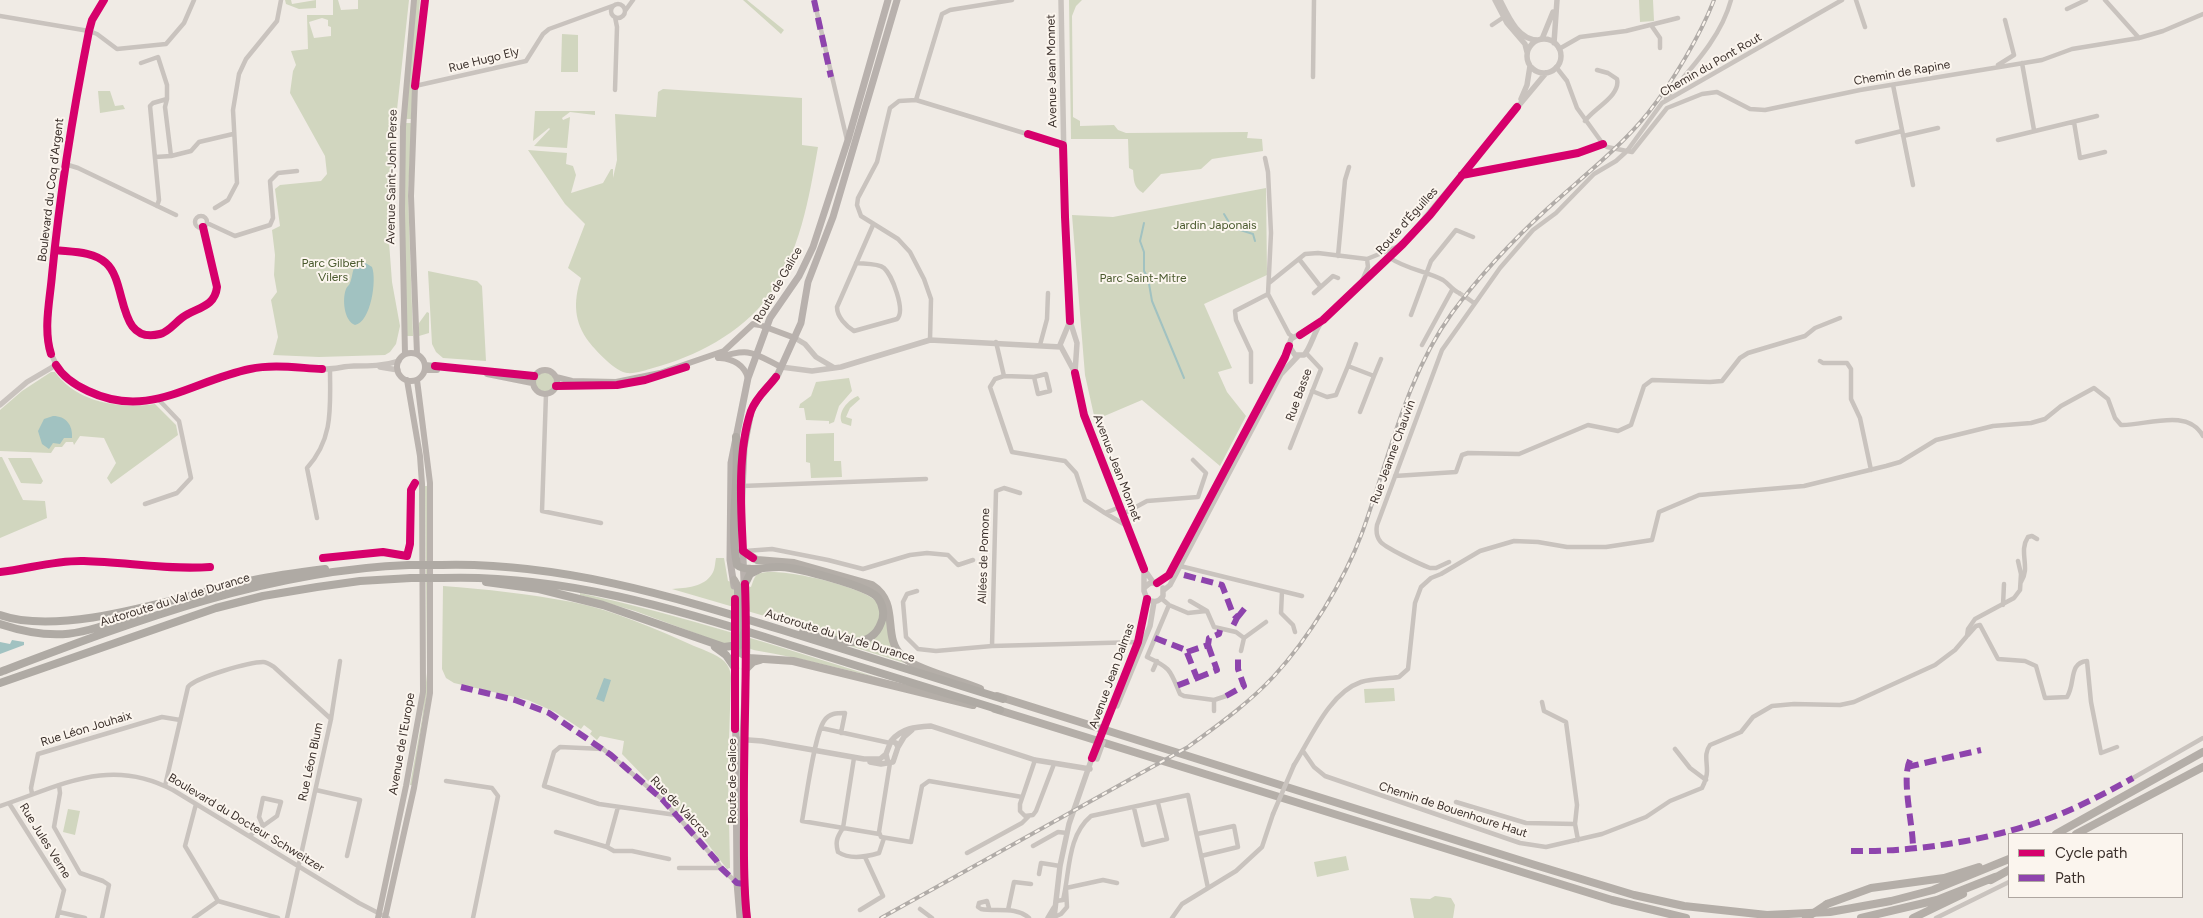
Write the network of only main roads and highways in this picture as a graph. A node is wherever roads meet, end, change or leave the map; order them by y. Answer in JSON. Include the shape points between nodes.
{"nodes":[{"id":1,"x":414,"y":0,"type":"edge"},
{"id":2,"x":425,"y":0,"type":"edge"},
{"id":3,"x":888,"y":0,"type":"edge"},
{"id":4,"x":897,"y":0,"type":"edge"},
{"id":5,"x":766,"y":327,"type":"junction"},
{"id":6,"x":795,"y":338,"type":"junction"},
{"id":7,"x":405,"y":354,"type":"junction"},
{"id":8,"x":417,"y":354,"type":"junction"},
{"id":9,"x":756,"y":355,"type":"junction"},
{"id":10,"x":719,"y":358,"type":"junction"},
{"id":11,"x":781,"y":367,"type":"junction"},
{"id":12,"x":425,"y":368,"type":"junction"},
{"id":13,"x":534,"y":376,"type":"junction"},
{"id":14,"x":556,"y":377,"type":"junction"},
{"id":15,"x":748,"y":378,"type":"junction"},
{"id":16,"x":407,"y":380,"type":"junction"},
{"id":17,"x":417,"y":380,"type":"junction"},
{"id":18,"x":532,"y":383,"type":"junction"},
{"id":19,"x":556,"y":386,"type":"junction"},
{"id":20,"x":736,"y":437,"type":"junction"},
{"id":21,"x":743,"y":551,"type":"junction"},
{"id":22,"x":377,"y":566,"type":"junction"},
{"id":23,"x":767,"y":567,"type":"junction"},
{"id":24,"x":744,"y":568,"type":"junction"},
{"id":25,"x":426,"y":572,"type":"junction"},
{"id":26,"x":442,"y":578,"type":"junction"},
{"id":27,"x":734,"y":580,"type":"joint"},
{"id":28,"x":745,"y":584,"type":"junction"},
{"id":29,"x":180,"y":599,"type":"junction"},
{"id":30,"x":718,"y":610,"type":"junction"},
{"id":31,"x":0,"y":615,"type":"edge"},
{"id":32,"x":0,"y":624,"type":"edge"},
{"id":33,"x":746,"y":629,"type":"junction"},
{"id":34,"x":707,"y":642,"type":"junction"},
{"id":35,"x":736,"y":645,"type":"junction"},
{"id":36,"x":85,"y":652,"type":"junction"},
{"id":37,"x":747,"y":657,"type":"junction"},
{"id":38,"x":767,"y":658,"type":"junction"},
{"id":39,"x":735,"y":668,"type":"junction"},
{"id":40,"x":746,"y":669,"type":"junction"},
{"id":41,"x":0,"y":672,"type":"edge"},
{"id":42,"x":0,"y":683,"type":"edge"},
{"id":43,"x":0,"y":688,"type":"edge"},
{"id":44,"x":1003,"y":699,"type":"junction"},
{"id":45,"x":1000,"y":710,"type":"junction"},
{"id":46,"x":2203,"y":752,"type":"edge"},
{"id":47,"x":2203,"y":767,"type":"edge"},
{"id":48,"x":2058,"y":833,"type":"edge"},
{"id":49,"x":2078,"y":833,"type":"edge"},
{"id":50,"x":2008,"y":858,"type":"edge"},
{"id":51,"x":2008,"y":858,"type":"edge"},
{"id":52,"x":2008,"y":870,"type":"edge"},
{"id":53,"x":1995,"y":877,"type":"junction"},
{"id":54,"x":740,"y":884,"type":"junction"},
{"id":55,"x":383,"y":917,"type":"edge"},
{"id":56,"x":740,"y":918,"type":"edge"},
{"id":57,"x":747,"y":918,"type":"edge"},
{"id":58,"x":1686,"y":918,"type":"edge"},
{"id":59,"x":1806,"y":918,"type":"edge"},
{"id":60,"x":1861,"y":918,"type":"edge"},
{"id":61,"x":1913,"y":918,"type":"edge"}],
"edges":[{"from":1,"to":7,"type":"main road","name":"Avenue Saint-John Perse","via":[[403,127]]},
{"from":2,"to":8,"type":"main road","name":"Avenue Saint-John Perse","via":[[416,86],[411,196]]},
{"from":3,"to":5,"type":"main road","name":"Route de Galice","via":[[813,247],[799,276]]},
{"from":4,"to":6,"type":"main road","name":"Route de Galice","via":[[833,217],[808,282],[803,316]]},
{"from":5,"to":6,"type":"main road"},
{"from":5,"to":9,"type":"main road","name":"Route de Galice"},
{"from":5,"to":14,"type":"main road","via":[[752,324],[720,353],[635,380],[598,383]]},
{"from":6,"to":11,"type":"main road","name":"Route de Galice"},
{"from":7,"to":8,"type":"main road"},
{"from":7,"to":16,"type":"main road","via":[[399,361],[398,370]]},
{"from":8,"to":12,"type":"main road"},
{"from":9,"to":10,"type":"main road","via":[[742,351]]},
{"from":9,"to":11,"type":"main road"},
{"from":9,"to":15,"type":"main road","name":"Route de Galice"},
{"from":10,"to":15,"type":"main road","via":[[738,363]]},
{"from":10,"to":19,"type":"main road","via":[[617,385]]},
{"from":11,"to":21,"type":"main road","name":"Route de Galice","via":[[751,411],[744,446]]},
{"from":12,"to":13,"type":"main road"},
{"from":12,"to":17,"type":"main road"},
{"from":12,"to":18,"type":"main road"},
{"from":13,"to":14,"type":"main road","via":[[544,369]]},
{"from":13,"to":18,"type":"main road"},
{"from":14,"to":19,"type":"main road"},
{"from":15,"to":20,"type":"main road","name":"Route de Galice"},
{"from":16,"to":17,"type":"main road"},
{"from":16,"to":25,"type":"main road","via":[[421,465]]},
{"from":17,"to":25,"type":"main road","via":[[429,474]]},
{"from":18,"to":19,"type":"main road","via":[[537,392],[546,394]]},
{"from":20,"to":24,"type":"highway","via":[[736,562]]},
{"from":20,"to":27,"type":"main road","name":"Route de Galice","via":[[729,509],[730,560]]},
{"from":21,"to":24,"type":"main road","name":"Route de Galice"},
{"from":21,"to":44,"type":"highway","via":[[757,560],[794,563],[872,585],[887,602],[893,640],[905,659]]},
{"from":22,"to":29,"type":"highway","via":[[294,573]]},
{"from":22,"to":30,"type":"highway","name":"Autoroute du Val de Durance","bridge":true,"via":[[492,566],[571,574],[631,586]]},
{"from":22,"to":41,"type":"highway","name":"Autoroute du Val de Durance","via":[[250,588],[214,598]]},
{"from":23,"to":24,"type":"highway"},
{"from":23,"to":28,"type":"highway","via":[[752,572]]},
{"from":23,"to":30,"type":"highway","via":[[793,569],[866,588],[876,595],[881,604],[880,628],[868,638],[846,642]]},
{"from":24,"to":28,"type":"main road","name":"Route de Galice"},
{"from":25,"to":55,"type":"main road","name":"Avenue de l'Europe","via":[[421,704]]},
{"from":26,"to":34,"type":"highway","via":[[562,594],[620,610]]},
{"from":26,"to":36,"type":"highway","name":"Autoroute du Val de Durance","bridge":true,"via":[[360,581],[264,596],[216,608]]},
{"from":26,"to":45,"type":"highway","name":"Autoroute du Val de Durance","via":[[489,577],[633,599],[764,636]]},
{"from":27,"to":35,"type":"highway","bridge":true,"via":[[738,587]]},
{"from":28,"to":33,"type":"main road","name":"Route de Galice"},
{"from":29,"to":31,"type":"highway","via":[[94,617],[48,622]]},
{"from":29,"to":32,"type":"highway","via":[[73,634],[37,634]]},
{"from":30,"to":44,"type":"highway","name":"Autoroute du Val de Durance"},
{"from":33,"to":35,"type":"highway","bridge":true},
{"from":33,"to":37,"type":"main road","name":"Route de Galice"},
{"from":34,"to":35,"type":"highway","via":[[724,647]]},
{"from":34,"to":39,"type":"highway","via":[[723,653]]},
{"from":35,"to":37,"type":"highway"},
{"from":35,"to":39,"type":"main road","name":"Route de Galice"},
{"from":36,"to":42,"type":"highway","name":"Autoroute du Val de Durance"},
{"from":36,"to":43,"type":"highway"},
{"from":37,"to":38,"type":"highway"},
{"from":37,"to":40,"type":"main road","name":"Route de Galice"},
{"from":38,"to":40,"type":"highway","via":[[753,662]]},
{"from":38,"to":45,"type":"highway","via":[[812,665]]},
{"from":39,"to":54,"type":"main road","name":"Route de Galice"},
{"from":40,"to":54,"type":"main road","name":"Route de Galice"},
{"from":44,"to":50,"type":"highway","via":[[1634,895],[1698,908],[1766,915],[1854,908],[1933,890]]},
{"from":45,"to":58,"type":"highway","via":[[1587,892]]},
{"from":46,"to":48,"type":"highway"},
{"from":47,"to":49,"type":"highway"},
{"from":51,"to":59,"type":"highway","bridge":true,"via":[[1944,878],[1859,891],[1827,904]]},
{"from":52,"to":53,"type":"highway"},
{"from":53,"to":60,"type":"highway","via":[[1937,900]]},
{"from":53,"to":61,"type":"highway"},
{"from":54,"to":56,"type":"main road","name":"Route de Galice"},
{"from":54,"to":57,"type":"main road","name":"Route de Galice"}]}
